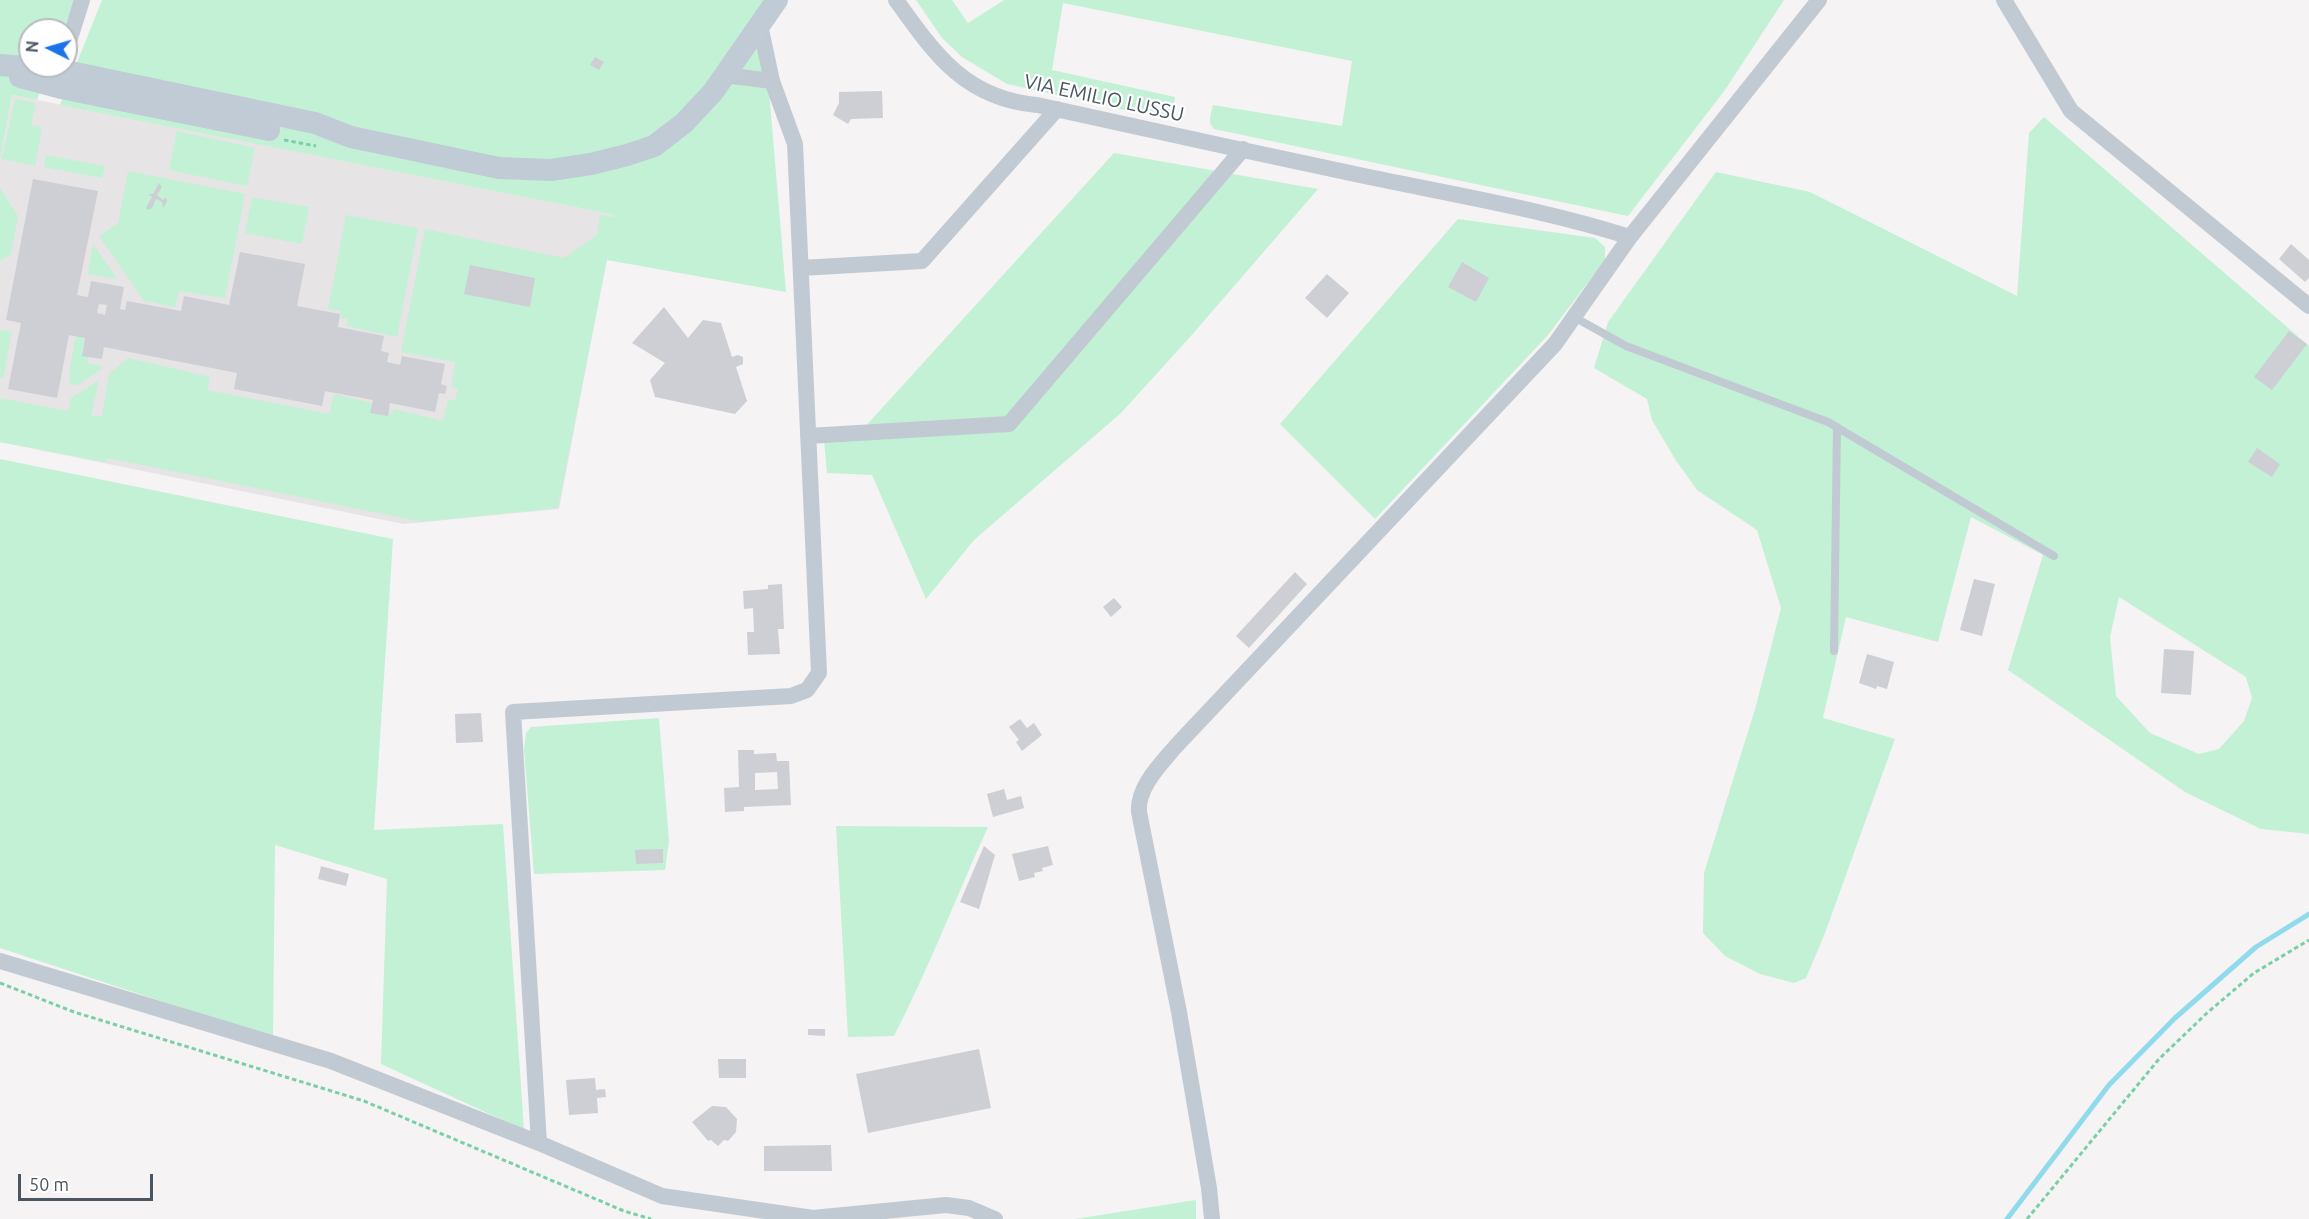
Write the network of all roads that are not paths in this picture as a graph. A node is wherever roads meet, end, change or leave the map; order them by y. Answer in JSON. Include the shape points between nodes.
{"nodes":[{"id":1,"x":82,"y":0,"type":"edge"},
{"id":2,"x":777,"y":0,"type":"edge"},
{"id":3,"x":896,"y":0,"type":"edge"},
{"id":4,"x":1819,"y":0,"type":"edge"},
{"id":5,"x":2004,"y":0,"type":"edge"},
{"id":6,"x":76,"y":18,"type":"edge"},
{"id":7,"x":760,"y":25,"type":"junction"},
{"id":8,"x":18,"y":64,"type":"edge"},
{"id":9,"x":0,"y":65,"type":"edge"},
{"id":10,"x":78,"y":66,"type":"edge"},
{"id":11,"x":0,"y":71,"type":"edge"},
{"id":12,"x":724,"y":75,"type":"junction"},
{"id":13,"x":771,"y":81,"type":"junction"},
{"id":14,"x":1057,"y":109,"type":"junction"},
{"id":15,"x":351,"y":137,"type":"junction"},
{"id":16,"x":1243,"y":149,"type":"junction"},
{"id":17,"x":1630,"y":237,"type":"junction"},
{"id":18,"x":801,"y":268,"type":"junction"},
{"id":19,"x":2309,"y":306,"type":"edge"},
{"id":20,"x":1574,"y":317,"type":"junction"},
{"id":21,"x":1837,"y":427,"type":"junction"},
{"id":22,"x":808,"y":436,"type":"junction"},
{"id":23,"x":2054,"y":556,"type":"dead end"},
{"id":24,"x":1834,"y":651,"type":"dead end"},
{"id":25,"x":0,"y":961,"type":"edge"},
{"id":26,"x":539,"y":1143,"type":"junction"},
{"id":27,"x":994,"y":1219,"type":"edge"},
{"id":28,"x":1212,"y":1219,"type":"edge"}],
"edges":[{"from":1,"to":6,"type":"street"},
{"from":2,"to":7,"type":"street"},
{"from":3,"to":14,"type":"street","name":"VIA EMILIO LUSSU","via":[[932,50],[967,81],[1022,104]]},
{"from":4,"to":17,"type":"street"},
{"from":5,"to":19,"type":"street","via":[[2071,111]]},
{"from":7,"to":12,"type":"street"},
{"from":7,"to":13,"type":"street"},
{"from":8,"to":9,"type":"street"},
{"from":10,"to":15,"type":"street","via":[[315,123]]},
{"from":11,"to":15,"type":"street","via":[[61,88],[313,138]]},
{"from":12,"to":13,"type":"street"},
{"from":12,"to":15,"type":"street","via":[[684,123],[654,146],[591,164],[551,170],[499,168]]},
{"from":13,"to":18,"type":"street","via":[[795,144]]},
{"from":14,"to":16,"type":"street","name":"VIA EMILIO LUSSU"},
{"from":14,"to":18,"type":"street","via":[[921,261]]},
{"from":16,"to":17,"type":"street","name":"VIA EMILIO LUSSU","via":[[1582,222]]},
{"from":16,"to":22,"type":"street","via":[[1009,424]]},
{"from":17,"to":20,"type":"street"},
{"from":18,"to":22,"type":"street"},
{"from":20,"to":21,"type":"lane","via":[[1626,346]]},
{"from":20,"to":28,"type":"street","via":[[1555,344],[1463,444],[1176,746],[1140,797],[1139,812],[1182,1023]]},
{"from":21,"to":23,"type":"lane"},
{"from":21,"to":24,"type":"lane"},
{"from":22,"to":26,"type":"street","via":[[819,673],[807,690],[791,696],[513,712]]},
{"from":25,"to":26,"type":"street","via":[[331,1061]]},
{"from":26,"to":27,"type":"street","via":[[662,1196],[813,1218],[946,1205]]}]}
